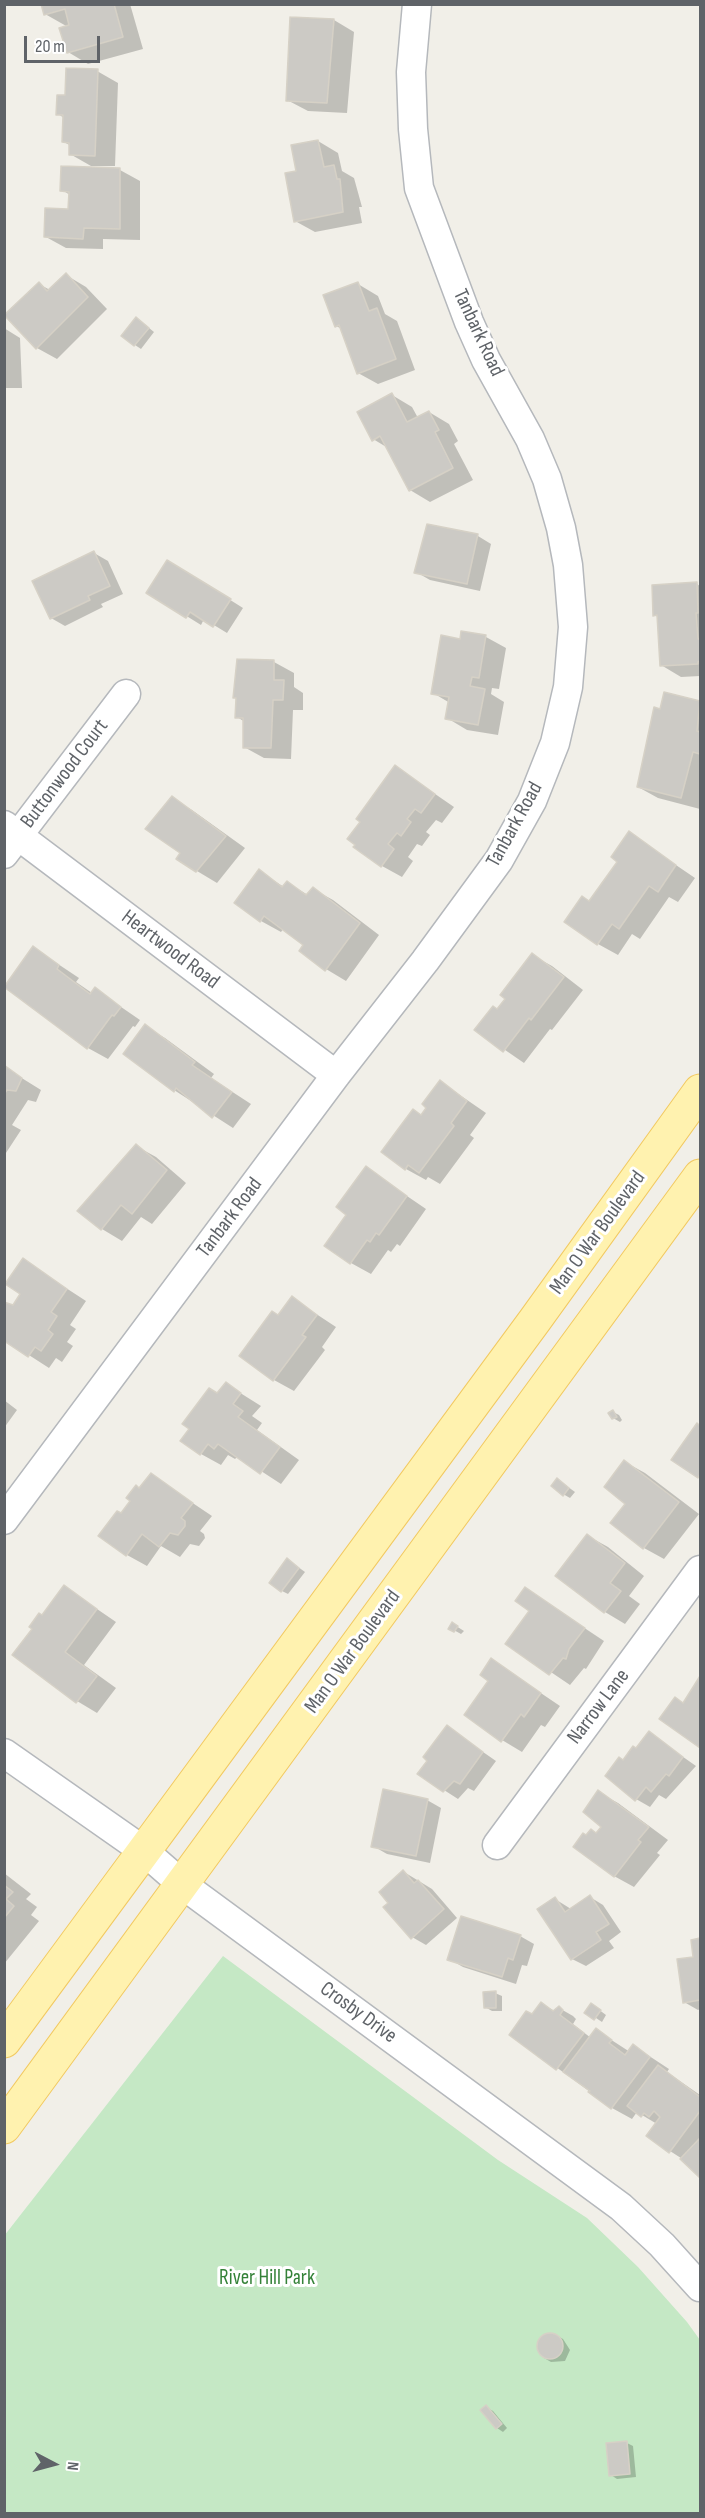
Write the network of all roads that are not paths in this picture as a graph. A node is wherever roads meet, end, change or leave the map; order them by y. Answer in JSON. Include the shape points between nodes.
{"nodes":[{"id":1,"x":417,"y":4,"type":"edge"},
{"id":2,"x":126,"y":694,"type":"dead end"},
{"id":3,"x":9,"y":838,"type":"edge"},
{"id":4,"x":336,"y":1076,"type":"junction"},
{"id":5,"x":700,"y":1091,"type":"edge"},
{"id":6,"x":700,"y":1176,"type":"edge"},
{"id":7,"x":4,"y":1520,"type":"edge"},
{"id":8,"x":700,"y":1570,"type":"edge"},
{"id":9,"x":4,"y":1753,"type":"edge"},
{"id":10,"x":497,"y":1845,"type":"dead end"},
{"id":11,"x":144,"y":1851,"type":"junction"},
{"id":12,"x":183,"y":1885,"type":"junction"},
{"id":13,"x":4,"y":2041,"type":"edge"},
{"id":14,"x":4,"y":2127,"type":"edge"},
{"id":15,"x":700,"y":2287,"type":"edge"}],
"edges":[{"from":1,"to":4,"type":"street","name":"Tanbark Road","via":[[411,72],[419,188],[469,322],[531,439],[547,479],[568,565],[573,627],[568,687],[555,743],[532,801],[498,860]]},
{"from":2,"to":3,"type":"street","name":"Buttonwood Court"},
{"from":3,"to":4,"type":"street","name":"Heartwood Road"},
{"from":4,"to":7,"type":"street","name":"Tanbark Road"},
{"from":5,"to":11,"type":"main road","name":"Man O War Boulevard"},
{"from":6,"to":12,"type":"main road","name":"Man O War Boulevard"},
{"from":8,"to":10,"type":"street","name":"Narrow Lane"},
{"from":9,"to":11,"type":"street","name":"Crosby Drive"},
{"from":11,"to":12,"type":"street","name":"Crosby Drive"},
{"from":11,"to":13,"type":"main road","name":"Man O War Boulevard"},
{"from":12,"to":14,"type":"main road","name":"Man O War Boulevard"},
{"from":12,"to":15,"type":"street","name":"Crosby Drive","via":[[621,2207],[663,2245]]}]}
